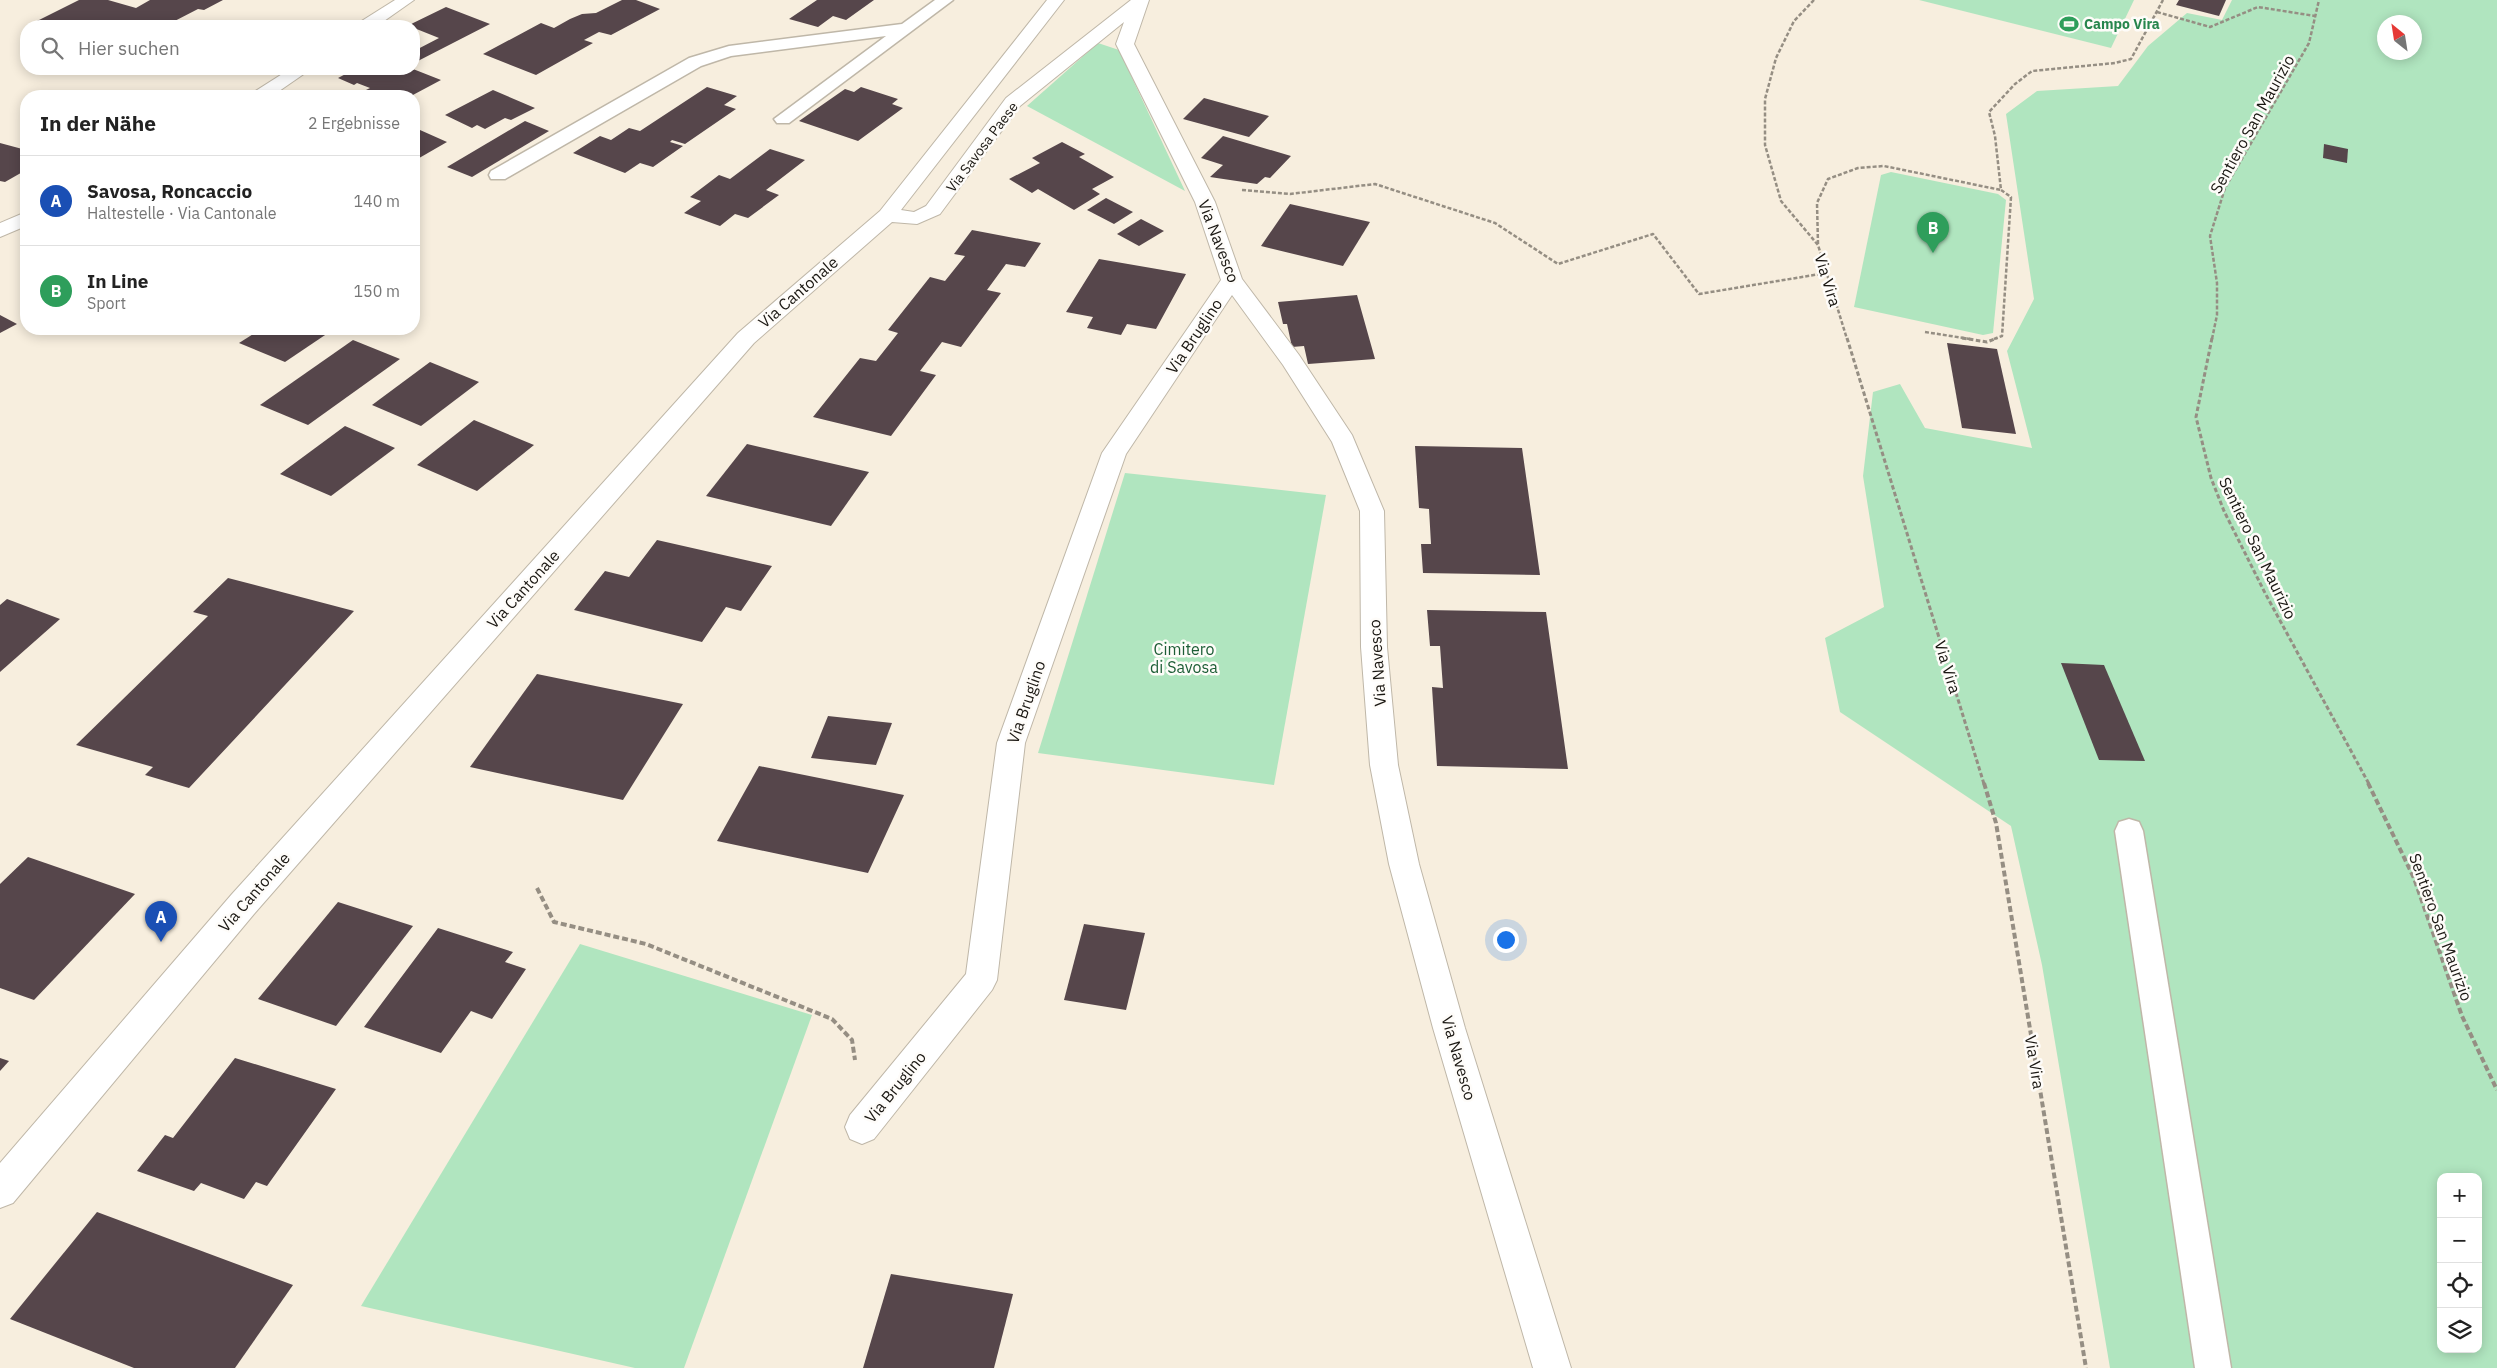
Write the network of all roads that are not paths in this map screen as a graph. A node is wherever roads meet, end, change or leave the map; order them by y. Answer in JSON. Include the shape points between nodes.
{"nodes":[{"id":1,"x":406,"y":0,"type":"edge"},
{"id":2,"x":945,"y":0,"type":"edge"},
{"id":3,"x":1056,"y":0,"type":"edge"},
{"id":4,"x":1140,"y":1,"type":"edge"},
{"id":5,"x":375,"y":20,"type":"edge"},
{"id":6,"x":906,"y":28,"type":"junction"},
{"id":7,"x":293,"y":75,"type":"edge"},
{"id":8,"x":269,"y":90,"type":"edge"},
{"id":9,"x":783,"y":119,"type":"dead end"},
{"id":10,"x":498,"y":175,"type":"dead end"},
{"id":11,"x":887,"y":215,"type":"junction"},
{"id":12,"x":20,"y":221,"type":"edge"},
{"id":13,"x":0,"y":231,"type":"edge"},
{"id":14,"x":1232,"y":280,"type":"junction"},
{"id":15,"x":2129,"y":831,"type":"dead end"},
{"id":16,"x":862,"y":1127,"type":"road end"},
{"id":17,"x":0,"y":1190,"type":"edge"},
{"id":18,"x":1552,"y":1368,"type":"edge"},
{"id":19,"x":2214,"y":1368,"type":"edge"}],
"edges":[{"from":1,"to":5,"type":"street"},
{"from":2,"to":6,"type":"lane"},
{"from":3,"to":11,"type":"street","name":"Via Cantonale"},
{"from":4,"to":11,"type":"street","name":"Via Savosa Paese","via":[[1013,102],[933,210],[916,218]]},
{"from":4,"to":14,"type":"street","name":"Via Navesco","via":[[1124,44],[1205,202]]},
{"from":6,"to":9,"type":"lane"},
{"from":6,"to":10,"type":"lane","via":[[729,51],[695,62]]},
{"from":7,"to":8,"type":"street"},
{"from":11,"to":17,"type":"street","name":"Via Cantonale","via":[[746,338],[243,904]]},
{"from":12,"to":13,"type":"street"},
{"from":14,"to":16,"type":"street","name":"Via Bruglino","via":[[1114,453],[1011,743],[980,980]]},
{"from":14,"to":18,"type":"street","name":"Via Navesco","via":[[1291,360],[1344,441],[1372,511],[1374,647],[1384,765],[1404,864],[1449,1028]]},
{"from":15,"to":19,"type":"lane"}]}
